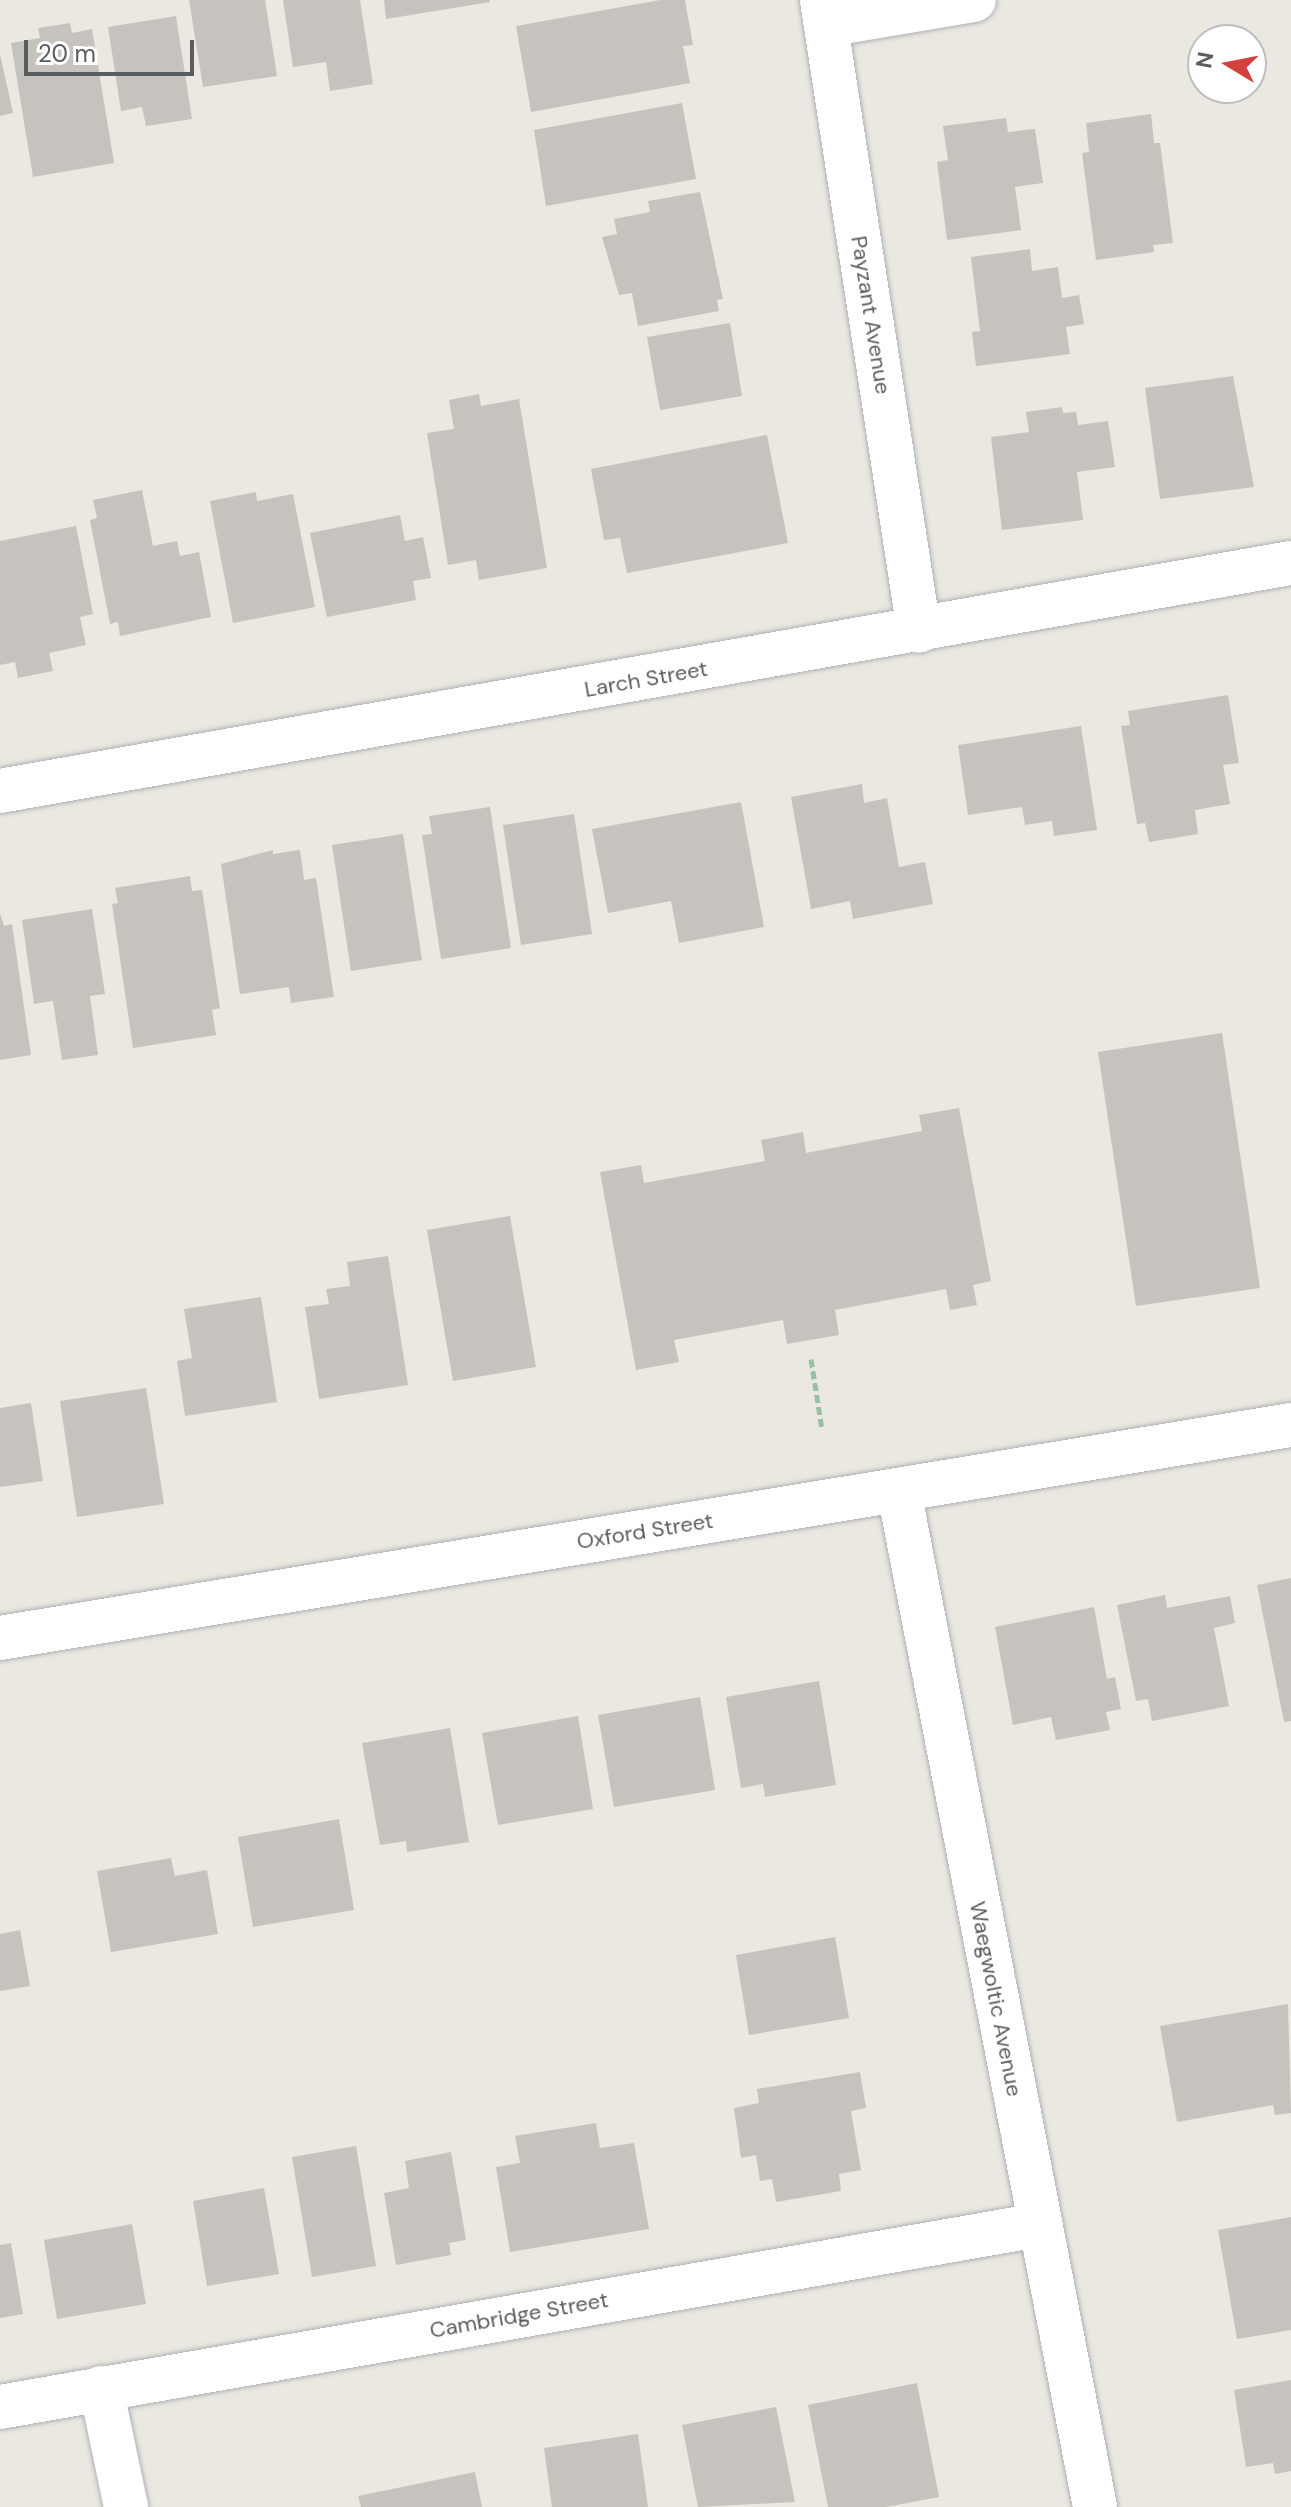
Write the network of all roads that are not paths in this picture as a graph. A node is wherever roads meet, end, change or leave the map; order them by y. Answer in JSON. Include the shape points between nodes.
{"nodes":[{"id":1,"x":974,"y":0,"type":"edge"},
{"id":2,"x":824,"y":12,"type":"edge"},
{"id":3,"x":1291,"y":563,"type":"edge"},
{"id":4,"x":919,"y":631,"type":"junction"},
{"id":5,"x":0,"y":791,"type":"edge"},
{"id":6,"x":1291,"y":1425,"type":"edge"},
{"id":7,"x":899,"y":1491,"type":"junction"},
{"id":8,"x":0,"y":1638,"type":"edge"},
{"id":9,"x":1038,"y":2225,"type":"junction"},
{"id":10,"x":101,"y":2388,"type":"junction"},
{"id":11,"x":0,"y":2407,"type":"edge"},
{"id":12,"x":126,"y":2507,"type":"edge"},
{"id":13,"x":1095,"y":2507,"type":"edge"}],
"edges":[{"from":1,"to":2,"type":"street"},
{"from":2,"to":4,"type":"street","name":"Payzant Avenue"},
{"from":3,"to":4,"type":"street","name":"Larch Street"},
{"from":4,"to":5,"type":"street","name":"Larch Street"},
{"from":6,"to":7,"type":"street","name":"Oxford Street"},
{"from":7,"to":8,"type":"street","name":"Oxford Street"},
{"from":7,"to":9,"type":"street","name":"Waegwoltic Avenue"},
{"from":9,"to":10,"type":"street","name":"Cambridge Street"},
{"from":9,"to":13,"type":"street","name":"Waegwoltic Avenue"},
{"from":10,"to":11,"type":"street","name":"Cambridge Street"},
{"from":10,"to":12,"type":"street"}]}
